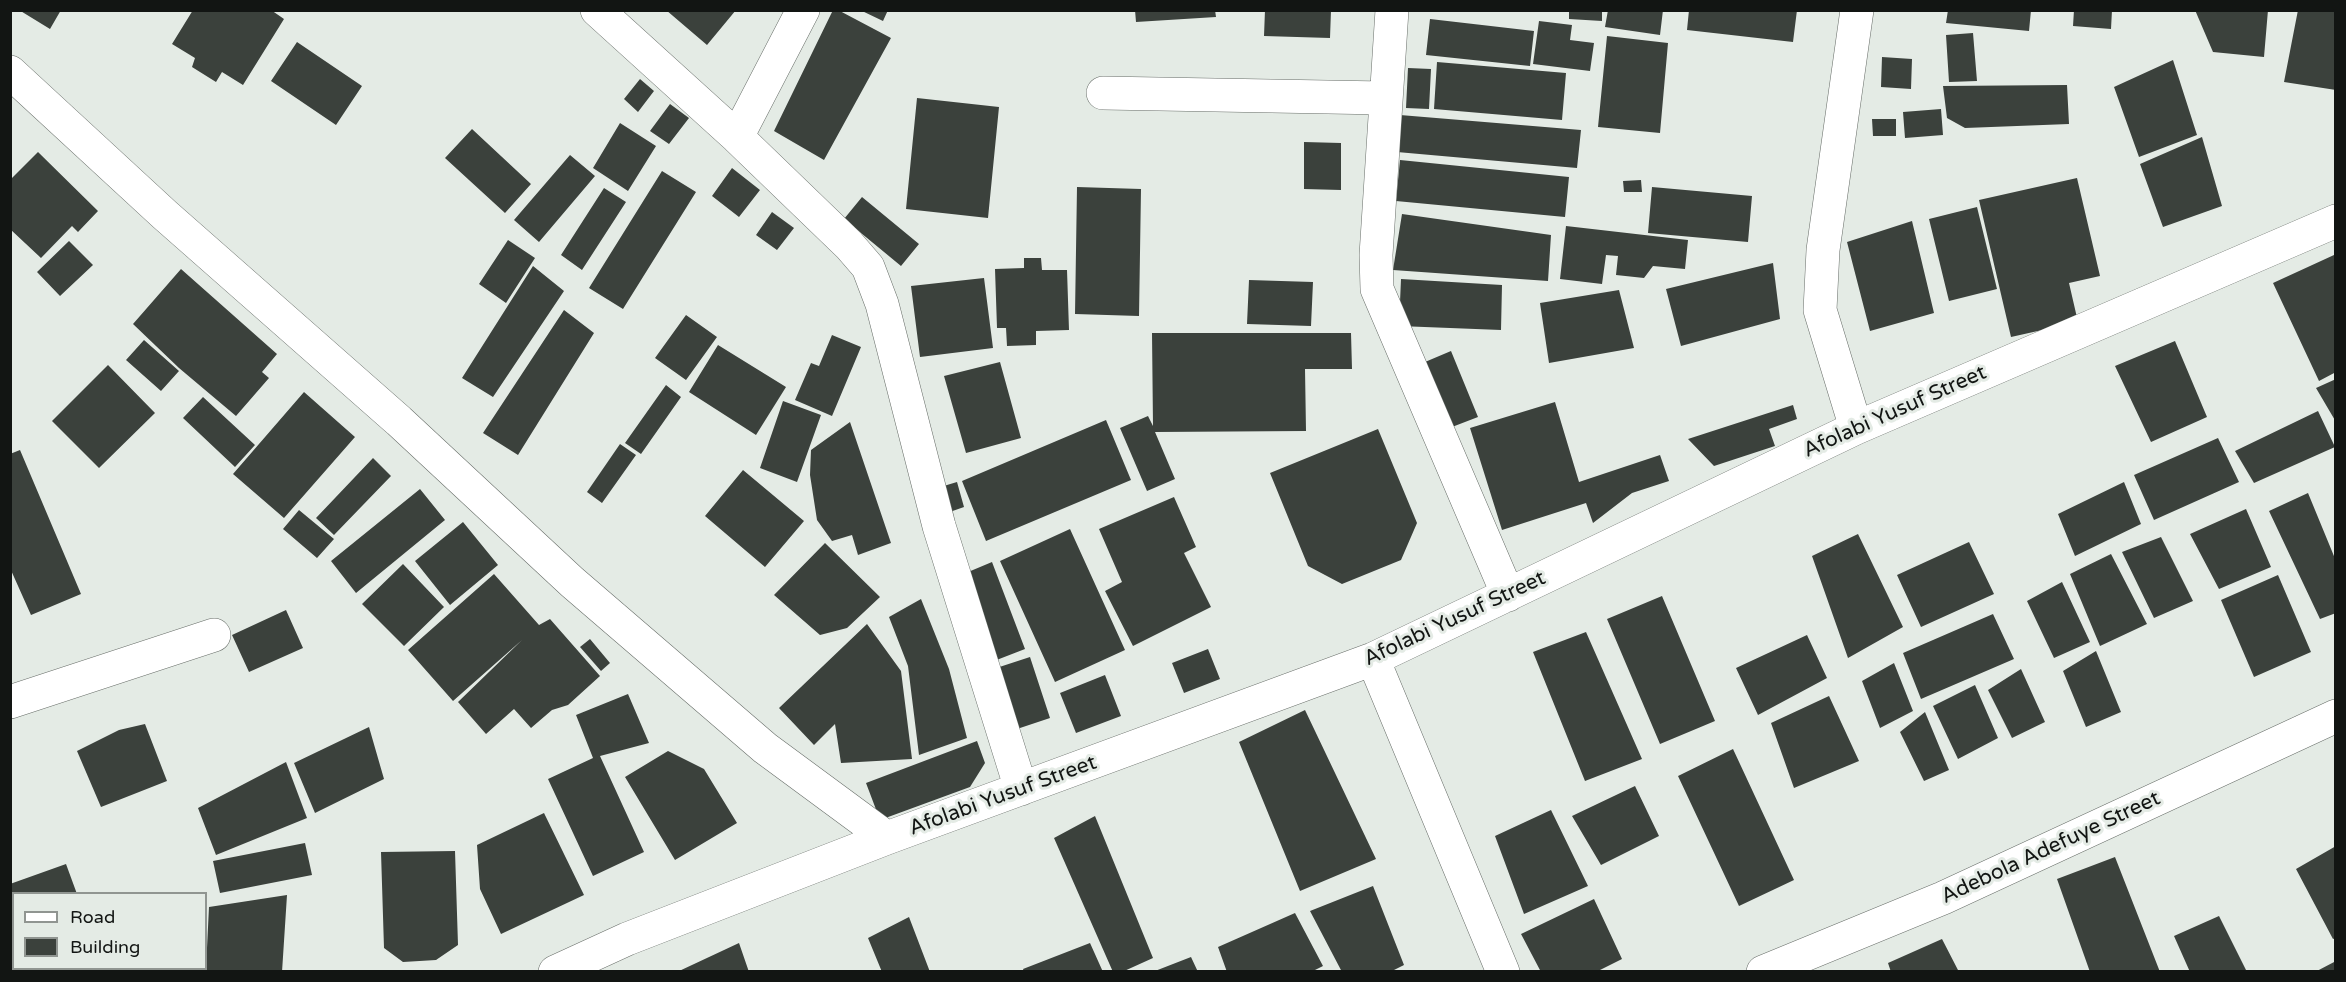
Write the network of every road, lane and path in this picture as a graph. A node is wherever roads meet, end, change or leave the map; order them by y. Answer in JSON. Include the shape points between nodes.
{"nodes":[{"id":1,"x":597,"y":10,"type":"edge"},
{"id":2,"x":803,"y":10,"type":"edge"},
{"id":3,"x":1392,"y":10,"type":"edge"},
{"id":4,"x":1857,"y":10,"type":"edge"},
{"id":5,"x":10,"y":72,"type":"edge"},
{"id":6,"x":1103,"y":93,"type":"dead end"},
{"id":7,"x":1384,"y":98,"type":"junction"},
{"id":8,"x":737,"y":137,"type":"junction"},
{"id":9,"x":2336,"y":221,"type":"edge"},
{"id":10,"x":1856,"y":428,"type":"junction"},
{"id":11,"x":1508,"y":596,"type":"junction"},
{"id":12,"x":214,"y":635,"type":"dead end"},
{"id":13,"x":1372,"y":659,"type":"junction"},
{"id":14,"x":10,"y":702,"type":"edge"},
{"id":15,"x":2335,"y":717,"type":"edge"},
{"id":16,"x":1021,"y":789,"type":"junction"},
{"id":17,"x":887,"y":838,"type":"junction"},
{"id":18,"x":555,"y":972,"type":"edge"},
{"id":19,"x":1503,"y":972,"type":"edge"},
{"id":20,"x":1763,"y":972,"type":"edge"}],
"edges":[{"from":1,"to":8,"type":"street"},
{"from":2,"to":8,"type":"street"},
{"from":3,"to":7,"type":"street"},
{"from":4,"to":10,"type":"street","via":[[1823,250],[1820,309]]},
{"from":5,"to":17,"type":"street","via":[[572,582],[765,748]]},
{"from":6,"to":7,"type":"street"},
{"from":7,"to":11,"type":"street","via":[[1377,289]]},
{"from":8,"to":16,"type":"street","via":[[868,267],[882,304],[939,526]]},
{"from":9,"to":10,"type":"street","name":"Afolabi Yusuf Street"},
{"from":10,"to":11,"type":"street","name":"Afolabi Yusuf Street"},
{"from":11,"to":13,"type":"street","name":"Afolabi Yusuf Street"},
{"from":12,"to":14,"type":"street"},
{"from":13,"to":16,"type":"street","name":"Afolabi Yusuf Street"},
{"from":13,"to":19,"type":"street"},
{"from":15,"to":20,"type":"street","name":"Adebola Adefuye Street","via":[[1943,898]]},
{"from":16,"to":17,"type":"street","name":"Afolabi Yusuf Street"},
{"from":17,"to":18,"type":"street","name":"Afolabi Yusuf Street","via":[[627,939]]}]}
